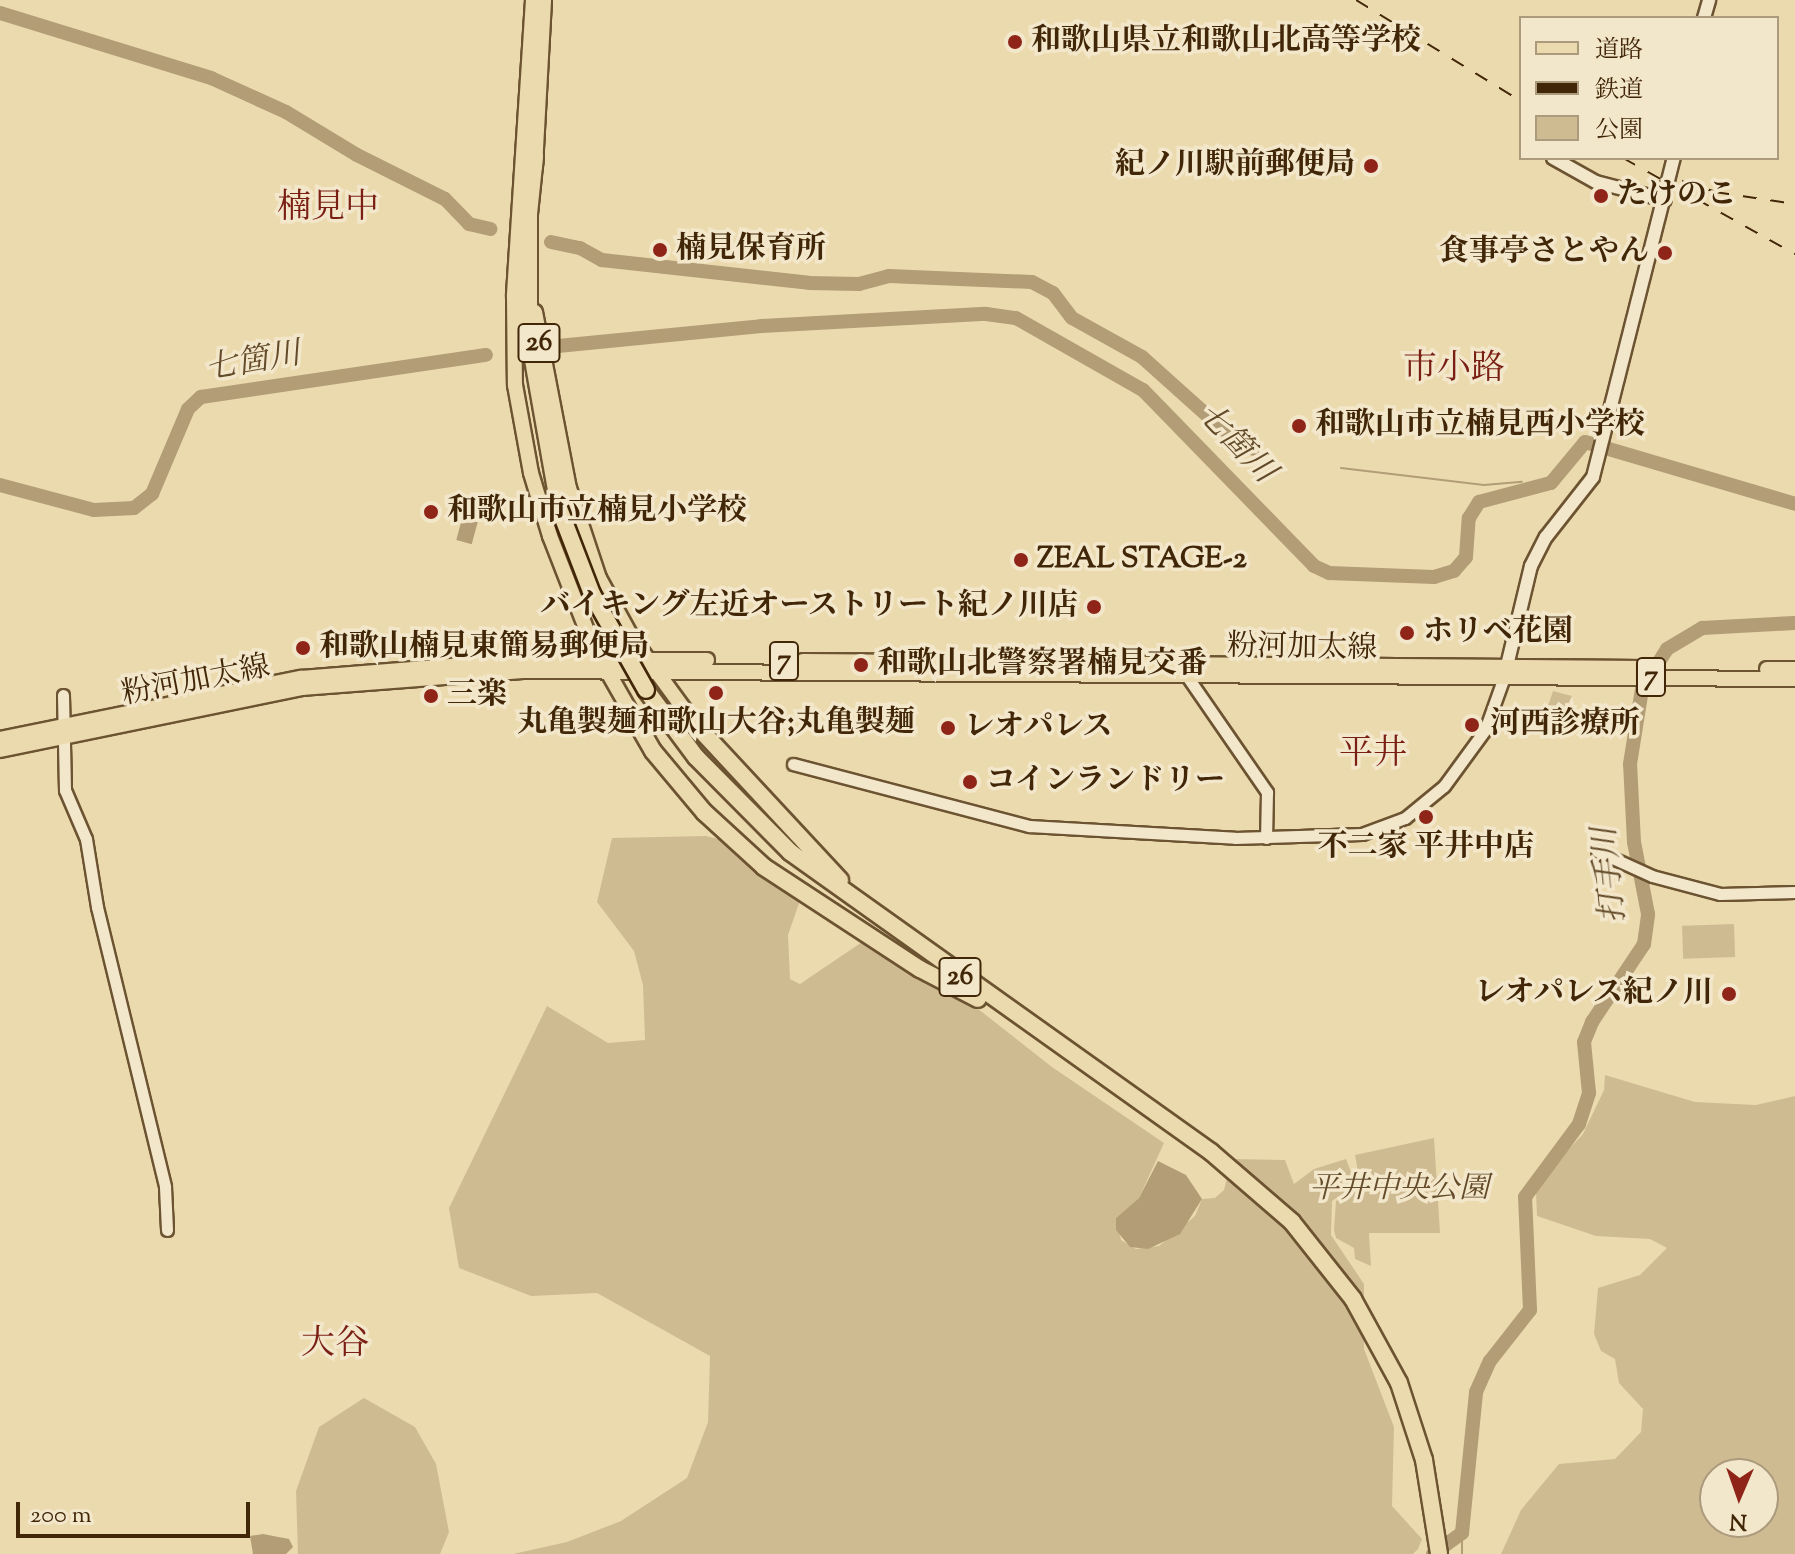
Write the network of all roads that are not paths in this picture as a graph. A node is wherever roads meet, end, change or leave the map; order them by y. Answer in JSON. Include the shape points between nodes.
{"nodes":[{"id":1,"x":533,"y":0,"type":"edge"},
{"id":2,"x":544,"y":0,"type":"edge"},
{"id":3,"x":535,"y":156,"type":"junction"},
{"id":4,"x":1557,"y":160,"type":"edge"},
{"id":5,"x":1674,"y":160,"type":"edge"},
{"id":6,"x":1665,"y":200,"type":"junction"},
{"id":7,"x":520,"y":221,"type":"junction"},
{"id":8,"x":559,"y":508,"type":"junction"},
{"id":9,"x":602,"y":664,"type":"junction"},
{"id":10,"x":651,"y":665,"type":"junction"},
{"id":11,"x":1182,"y":669,"type":"junction"},
{"id":12,"x":1795,"y":669,"type":"edge"},
{"id":13,"x":1506,"y":672,"type":"junction"},
{"id":14,"x":1727,"y":673,"type":"junction"},
{"id":15,"x":1795,"y":679,"type":"edge"},
{"id":16,"x":63,"y":695,"type":"dead end"},
{"id":17,"x":634,"y":718,"type":"joint"},
{"id":18,"x":695,"y":724,"type":"joint"},
{"id":19,"x":63,"y":729,"type":"junction"},
{"id":20,"x":0,"y":739,"type":"edge"},
{"id":21,"x":0,"y":750,"type":"edge"},
{"id":22,"x":793,"y":764,"type":"dead end"},
{"id":23,"x":1266,"y":838,"type":"junction"},
{"id":24,"x":1597,"y":851,"type":"dead end"},
{"id":25,"x":1795,"y":892,"type":"edge"},
{"id":26,"x":892,"y":927,"type":"junction"},
{"id":27,"x":1029,"y":1026,"type":"junction"},
{"id":28,"x":167,"y":1230,"type":"dead end"},
{"id":29,"x":1439,"y":1554,"type":"edge"}],
"edges":[{"from":1,"to":7,"type":"main road","number":"26"},
{"from":2,"to":3,"type":"main road","number":"26"},
{"from":3,"to":8,"type":"highway","number":"26","via":[[529,214],[529,337]]},
{"from":3,"to":10,"type":"main road","number":"26","via":[[532,274],[537,336],[581,525],[615,612]]},
{"from":4,"to":6,"type":"main road","via":[[1596,182]]},
{"from":5,"to":6,"type":"main road"},
{"from":6,"to":13,"type":"main road","via":[[1588,488],[1546,537],[1531,566]]},
{"from":7,"to":8,"type":"highway","number":"26","via":[[529,400]]},
{"from":7,"to":9,"type":"main road","number":"26","via":[[515,385],[531,473],[550,536]]},
{"from":8,"to":26,"type":"highway","number":"26","bridge":true,"via":[[592,594],[646,690],[696,757],[764,829]]},
{"from":9,"to":10,"type":"main road","name":"粉河加太線","number":"7"},
{"from":9,"to":17,"type":"main road"},
{"from":9,"to":19,"type":"main road","name":"粉河加太線","number":"7","via":[[302,688]]},
{"from":10,"to":11,"type":"main road","name":"粉河加太線","number":"7"},
{"from":10,"to":18,"type":"main road"},
{"from":11,"to":13,"type":"main road","name":"粉河加太線","number":"7"},
{"from":11,"to":23,"type":"street","via":[[1267,792]]},
{"from":12,"to":14,"type":"main road","name":"粉河加太線","number":"7"},
{"from":13,"to":14,"type":"main road","name":"粉河加太線","number":"7"},
{"from":13,"to":23,"type":"street","via":[[1485,730],[1422,807],[1384,829],[1362,834]]},
{"from":14,"to":15,"type":"main road","name":"粉河加太線","number":"7"},
{"from":16,"to":19,"type":"street"},
{"from":17,"to":27,"type":"highway","via":[[653,751],[704,812],[764,867],[920,969]]},
{"from":18,"to":26,"type":"highway","via":[[794,834]]},
{"from":19,"to":20,"type":"main road","name":"粉河加太線","number":"7"},
{"from":19,"to":21,"type":"main road","name":"粉河加太線","number":"7"},
{"from":19,"to":28,"type":"street","via":[[65,790],[86,839],[97,907],[165,1187]]},
{"from":22,"to":23,"type":"street","via":[[1010,823]]},
{"from":24,"to":25,"type":"street","via":[[1646,872],[1732,896]]},
{"from":26,"to":27,"type":"highway","number":"26"},
{"from":27,"to":29,"type":"highway","number":"26","via":[[1222,1161],[1292,1222],[1324,1258],[1399,1383],[1424,1460]]}]}
